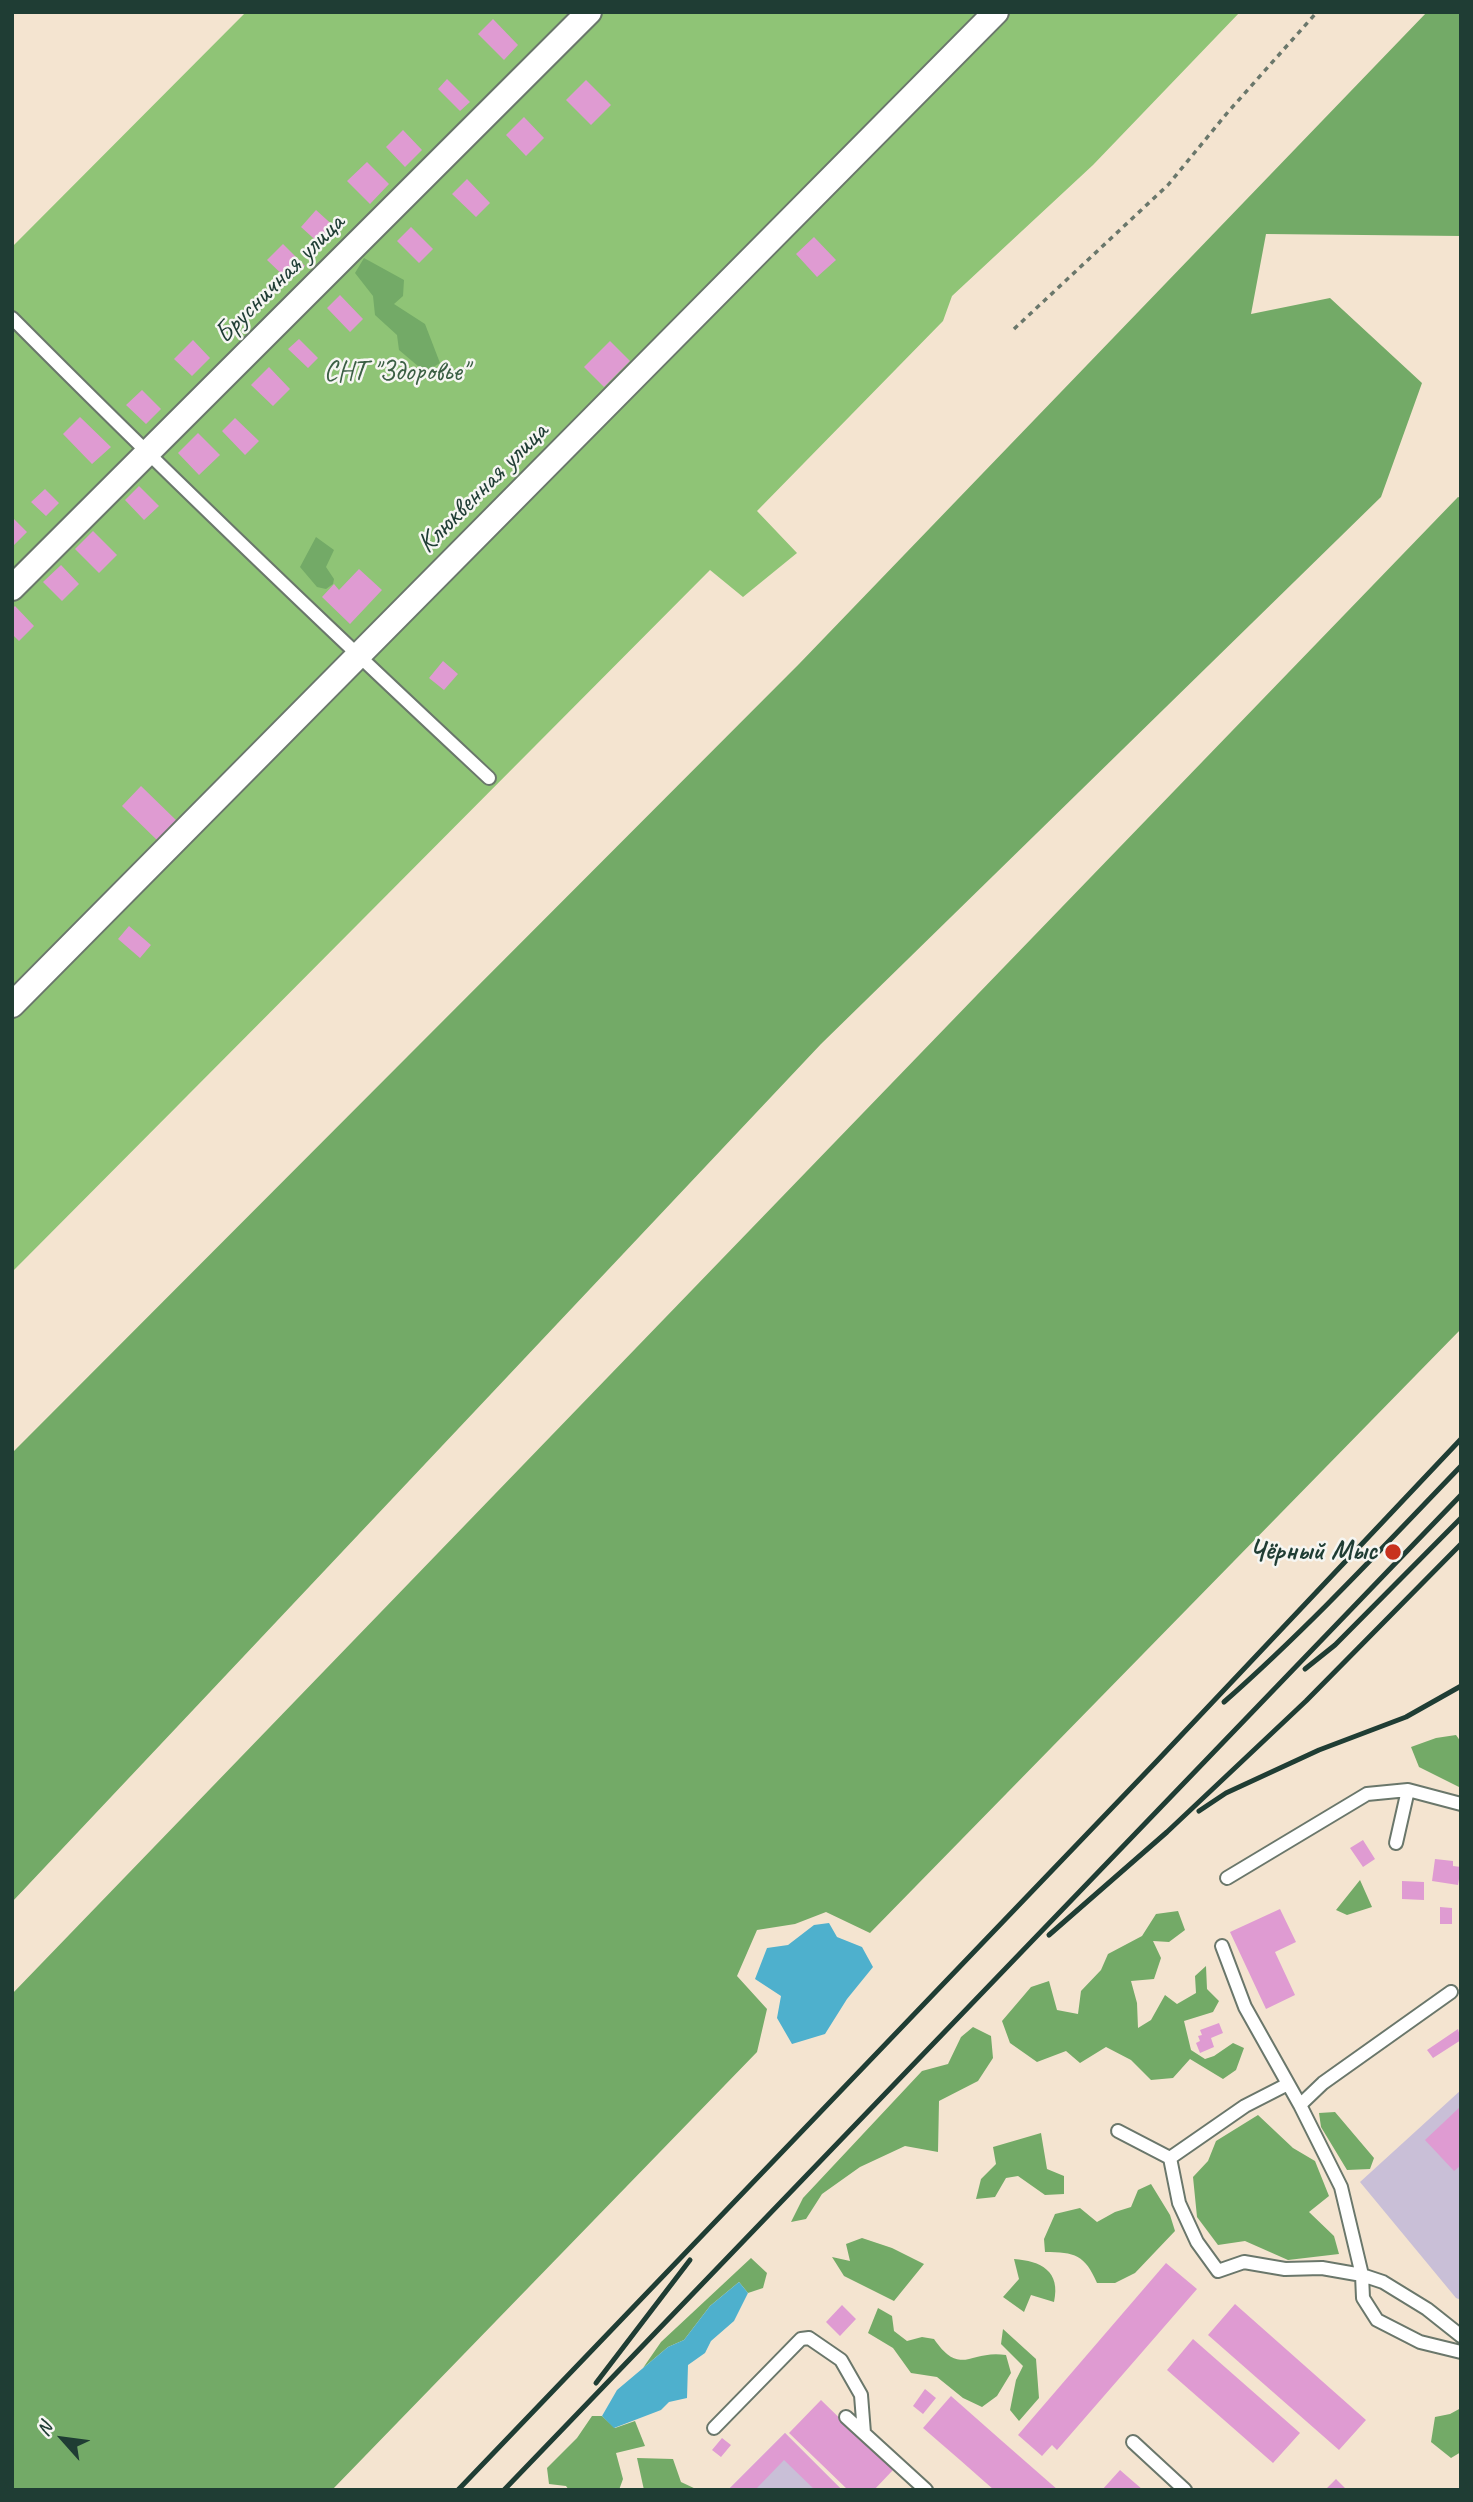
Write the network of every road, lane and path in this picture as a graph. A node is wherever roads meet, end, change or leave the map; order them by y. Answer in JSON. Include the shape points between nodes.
{"nodes":[{"id":1,"x":589,"y":12,"type":"edge"},
{"id":2,"x":996,"y":12,"type":"edge"},
{"id":3,"x":1317,"y":12,"type":"edge"},
{"id":4,"x":12,"y":318,"type":"edge"},
{"id":5,"x":1014,"y":329,"type":"dead end"},
{"id":6,"x":146,"y":453,"type":"junction"},
{"id":7,"x":12,"y":588,"type":"edge"},
{"id":8,"x":359,"y":657,"type":"junction"},
{"id":9,"x":489,"y":778,"type":"dead end"},
{"id":10,"x":12,"y":1005,"type":"edge"},
{"id":11,"x":1408,"y":1790,"type":"junction"},
{"id":12,"x":1461,"y":1804,"type":"edge"},
{"id":13,"x":1396,"y":1843,"type":"dead end"},
{"id":14,"x":1227,"y":1878,"type":"dead end"},
{"id":15,"x":1222,"y":1946,"type":"dead end"},
{"id":16,"x":1451,"y":1992,"type":"dead end"},
{"id":17,"x":1288,"y":2084,"type":"junction"},
{"id":18,"x":1300,"y":2105,"type":"junction"},
{"id":19,"x":1118,"y":2131,"type":"dead end"},
{"id":20,"x":1170,"y":2158,"type":"junction"},
{"id":21,"x":1362,"y":2275,"type":"junction"},
{"id":22,"x":1461,"y":2336,"type":"edge"},
{"id":23,"x":1461,"y":2352,"type":"edge"},
{"id":24,"x":846,"y":2417,"type":"dead end"},
{"id":25,"x":714,"y":2428,"type":"dead end"},
{"id":26,"x":864,"y":2433,"type":"junction"},
{"id":27,"x":1133,"y":2442,"type":"dead end"},
{"id":28,"x":926,"y":2490,"type":"edge"},
{"id":29,"x":1185,"y":2490,"type":"edge"}],
"edges":[{"from":1,"to":6,"type":"street","name":"Брусничная улица"},
{"from":2,"to":8,"type":"street","name":"Клюквенная улица"},
{"from":3,"to":5,"type":"path","via":[[1168,185]]},
{"from":4,"to":6,"type":"lane"},
{"from":6,"to":7,"type":"street","name":"Брусничная улица"},
{"from":6,"to":8,"type":"lane"},
{"from":8,"to":9,"type":"lane"},
{"from":8,"to":10,"type":"street","name":"Клюквенная улица"},
{"from":11,"to":12,"type":"lane"},
{"from":11,"to":13,"type":"lane"},
{"from":11,"to":14,"type":"lane","via":[[1367,1794]]},
{"from":15,"to":17,"type":"lane","via":[[1245,2007]]},
{"from":16,"to":18,"type":"lane","via":[[1323,2083]]},
{"from":17,"to":18,"type":"lane"},
{"from":17,"to":20,"type":"lane","via":[[1245,2106]]},
{"from":18,"to":21,"type":"lane","via":[[1341,2187]]},
{"from":19,"to":20,"type":"lane"},
{"from":20,"to":21,"type":"lane","via":[[1179,2203],[1197,2242],[1218,2271],[1244,2262]]},
{"from":21,"to":22,"type":"lane","via":[[1383,2282]]},
{"from":21,"to":23,"type":"lane","via":[[1363,2298],[1377,2320],[1420,2342]]},
{"from":24,"to":26,"type":"lane"},
{"from":25,"to":26,"type":"lane","via":[[801,2339],[809,2338],[841,2360],[861,2395]]},
{"from":26,"to":28,"type":"lane"},
{"from":27,"to":29,"type":"lane"}]}
